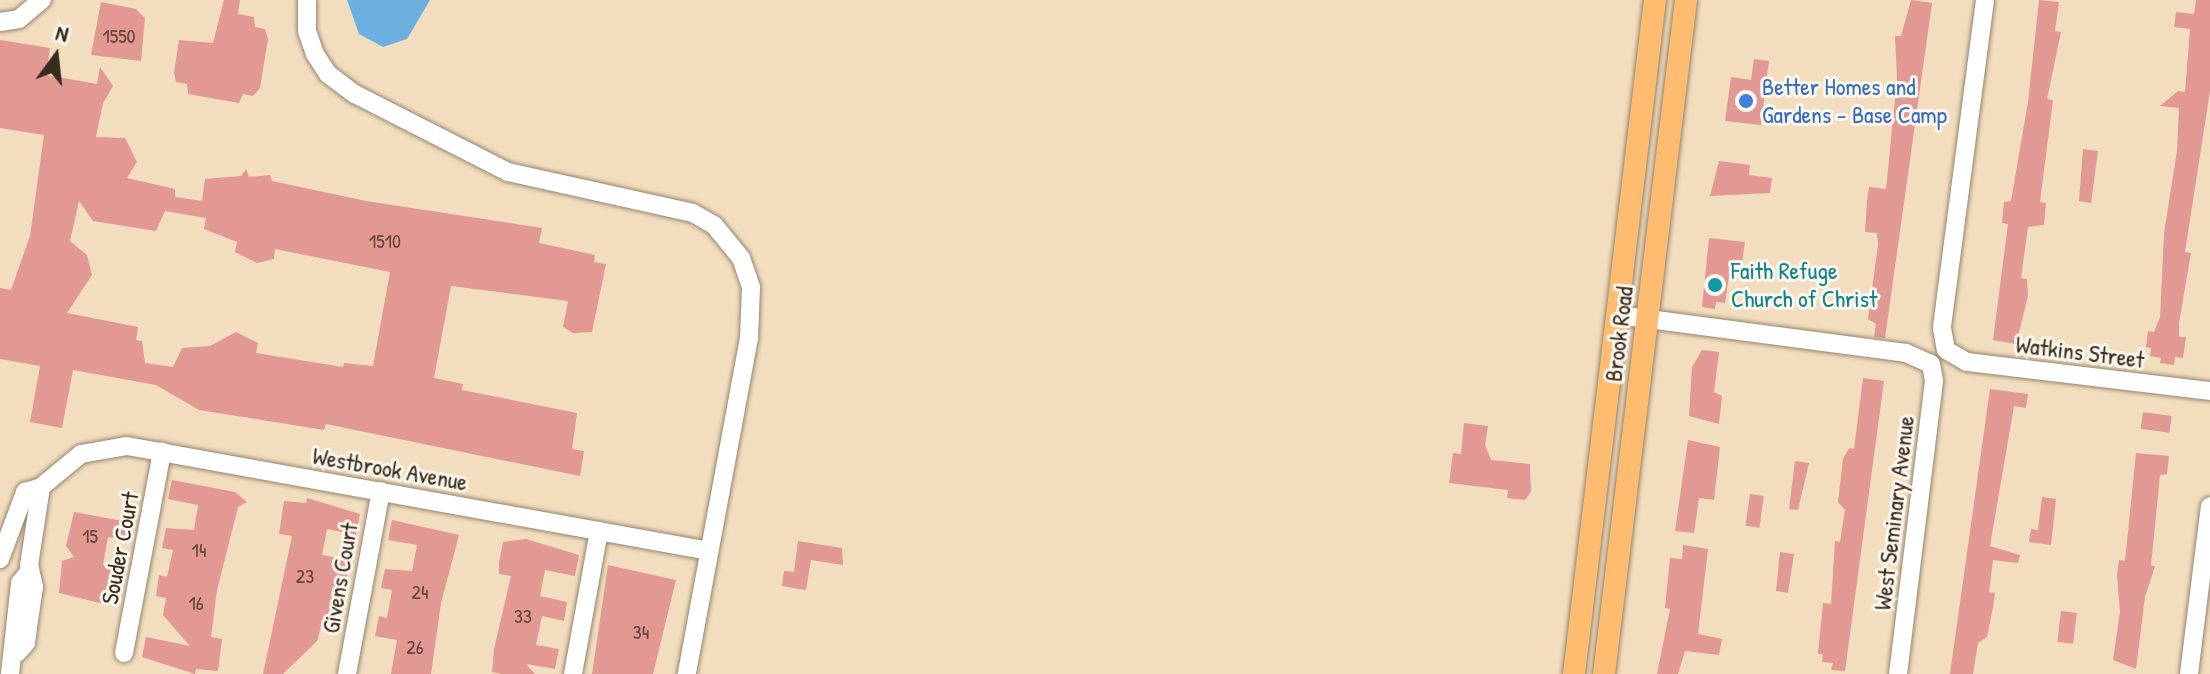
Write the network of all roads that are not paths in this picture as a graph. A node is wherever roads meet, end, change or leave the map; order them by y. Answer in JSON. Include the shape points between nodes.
{"nodes":[{"id":1,"x":42,"y":0,"type":"edge"},
{"id":2,"x":307,"y":0,"type":"edge"},
{"id":3,"x":1655,"y":0,"type":"edge"},
{"id":4,"x":1686,"y":0,"type":"edge"},
{"id":5,"x":1985,"y":0,"type":"edge"},
{"id":6,"x":0,"y":22,"type":"edge"},
{"id":7,"x":1618,"y":315,"type":"junction"},
{"id":8,"x":1647,"y":320,"type":"junction"},
{"id":9,"x":2210,"y":391,"type":"edge"},
{"id":10,"x":162,"y":452,"type":"junction"},
{"id":11,"x":41,"y":487,"type":"junction"},
{"id":12,"x":381,"y":491,"type":"junction"},
{"id":13,"x":2210,"y":506,"type":"edge"},
{"id":14,"x":599,"y":531,"type":"junction"},
{"id":15,"x":709,"y":551,"type":"junction"},
{"id":16,"x":0,"y":557,"type":"edge"},
{"id":17,"x":29,"y":569,"type":"junction"},
{"id":18,"x":124,"y":653,"type":"dead end"},
{"id":19,"x":0,"y":672,"type":"edge"},
{"id":20,"x":10,"y":674,"type":"edge"},
{"id":21,"x":347,"y":674,"type":"edge"},
{"id":22,"x":573,"y":674,"type":"edge"},
{"id":23,"x":687,"y":674,"type":"edge"},
{"id":24,"x":1574,"y":674,"type":"edge"},
{"id":25,"x":1604,"y":674,"type":"edge"},
{"id":26,"x":1898,"y":674,"type":"edge"},
{"id":27,"x":2189,"y":674,"type":"edge"}],
"edges":[{"from":1,"to":6,"type":"street","via":[[19,19]]},
{"from":2,"to":15,"type":"street","via":[[307,31],[315,54],[328,74],[355,94],[508,172],[685,210],[714,225],[734,248],[750,278],[751,322]]},
{"from":3,"to":7,"type":"main road","name":"Brook Road"},
{"from":4,"to":8,"type":"main road","name":"Brook Road"},
{"from":5,"to":9,"type":"street","name":"Watkins Street","via":[[1942,328],[1946,350],[1967,362]]},
{"from":7,"to":8,"type":"street"},
{"from":7,"to":24,"type":"main road","name":"Brook Road"},
{"from":8,"to":25,"type":"main road","name":"Brook Road"},
{"from":8,"to":26,"type":"street","name":"West Seminary Avenue","via":[[1927,360],[1934,381]]},
{"from":10,"to":11,"type":"street","name":"Westbrook Avenue","via":[[127,446],[94,449],[72,459]]},
{"from":10,"to":12,"type":"street","name":"Westbrook Avenue"},
{"from":10,"to":18,"type":"street","name":"Souder Court"},
{"from":11,"to":16,"type":"street","name":"Westbrook Avenue","via":[[25,492]]},
{"from":11,"to":17,"type":"street"},
{"from":12,"to":14,"type":"street","name":"Westbrook Avenue"},
{"from":12,"to":21,"type":"street","name":"Givens Court"},
{"from":13,"to":27,"type":"street"},
{"from":14,"to":15,"type":"street","name":"Westbrook Avenue"},
{"from":14,"to":22,"type":"street"},
{"from":15,"to":23,"type":"street"},
{"from":16,"to":17,"type":"street"},
{"from":17,"to":20,"type":"street","via":[[34,587],[26,643]]},
{"from":19,"to":20,"type":"street"}]}
